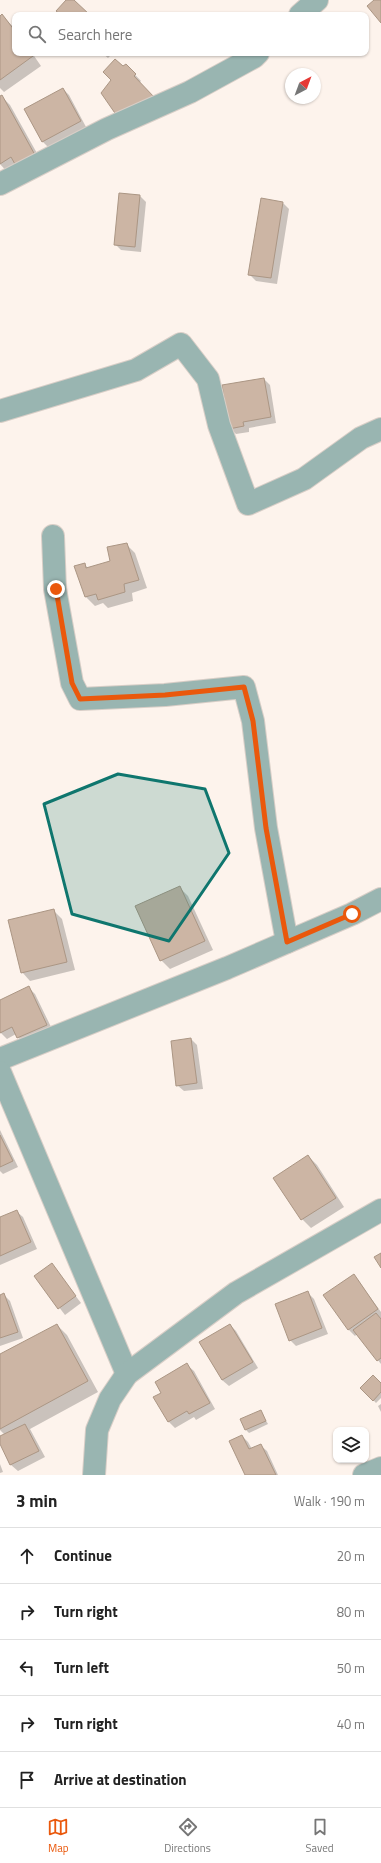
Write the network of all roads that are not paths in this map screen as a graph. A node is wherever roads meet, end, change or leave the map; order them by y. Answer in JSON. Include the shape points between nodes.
{"nodes":[{"id":1,"x":317,"y":0,"type":"edge"},
{"id":2,"x":303,"y":12,"type":"edge"},
{"id":3,"x":255,"y":56,"type":"edge"},
{"id":4,"x":0,"y":184,"type":"edge"},
{"id":5,"x":0,"y":411,"type":"edge"},
{"id":6,"x":381,"y":429,"type":"edge"},
{"id":7,"x":53,"y":536,"type":"dead end"},
{"id":8,"x":381,"y":899,"type":"edge"},
{"id":9,"x":287,"y":942,"type":"junction"},
{"id":10,"x":0,"y":1059,"type":"edge"},
{"id":11,"x":0,"y":1072,"type":"edge"},
{"id":12,"x":381,"y":1210,"type":"edge"},
{"id":13,"x":127,"y":1374,"type":"junction"},
{"id":14,"x":381,"y":1468,"type":"edge"},
{"id":15,"x":94,"y":1475,"type":"edge"},
{"id":16,"x":364,"y":1475,"type":"edge"}],
"edges":[{"from":1,"to":2,"type":"street"},
{"from":3,"to":4,"type":"street","via":[[190,92],[107,129]]},
{"from":5,"to":6,"type":"street","via":[[136,370],[181,344],[208,379],[219,425],[248,504],[304,479],[361,438]]},
{"from":7,"to":9,"type":"street","via":[[56,589],[72,683],[80,699],[165,695],[244,687],[253,721],[266,828]]},
{"from":8,"to":9,"type":"street"},
{"from":9,"to":10,"type":"street"},
{"from":11,"to":13,"type":"street"},
{"from":12,"to":13,"type":"street","via":[[236,1293]]},
{"from":13,"to":15,"type":"street","via":[[110,1399],[97,1430]]},
{"from":14,"to":16,"type":"street"}]}
